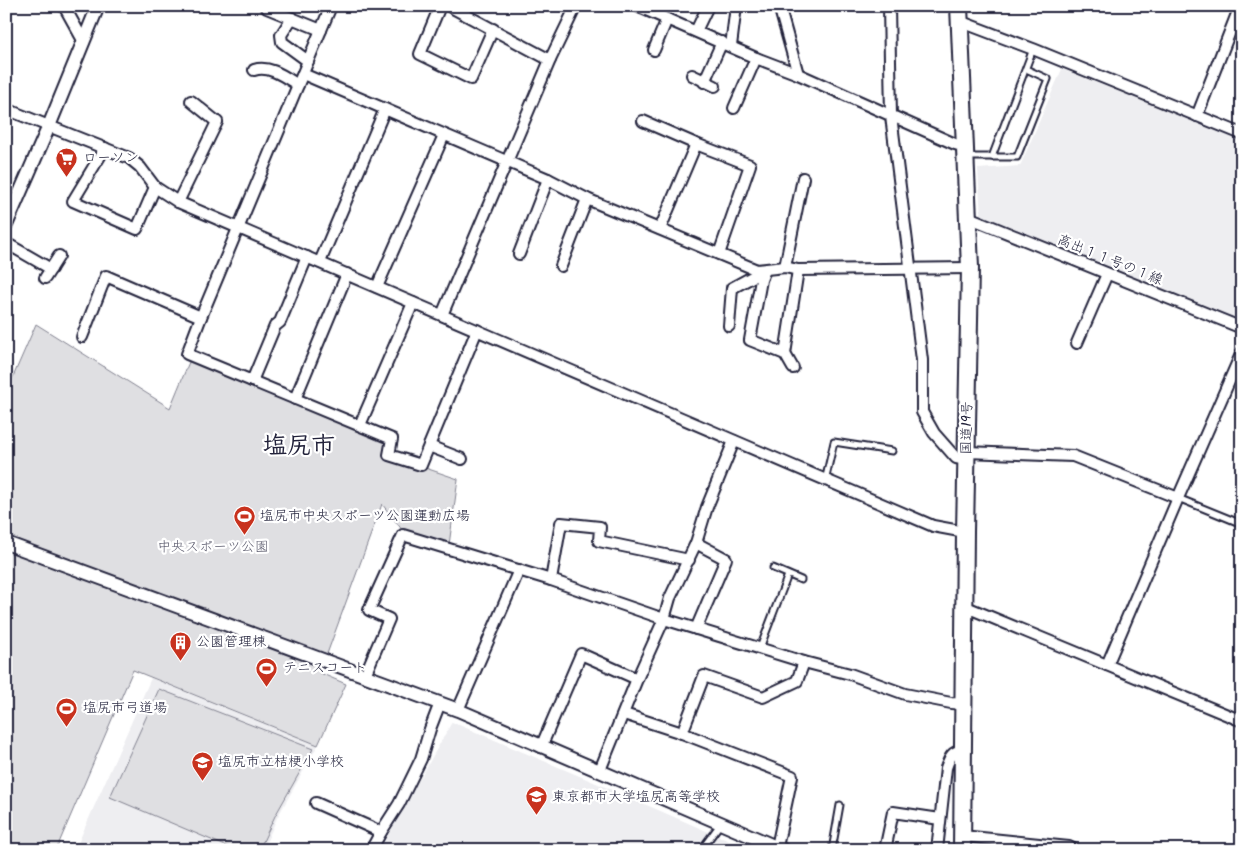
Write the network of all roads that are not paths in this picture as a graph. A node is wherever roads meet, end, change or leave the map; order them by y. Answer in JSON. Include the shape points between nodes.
{"nodes":[{"id":1,"x":64,"y":6,"type":"edge"},
{"id":2,"x":98,"y":6,"type":"edge"},
{"id":3,"x":266,"y":6,"type":"edge"},
{"id":4,"x":331,"y":6,"type":"edge"},
{"id":5,"x":440,"y":6,"type":"edge"},
{"id":6,"x":449,"y":6,"type":"edge"},
{"id":7,"x":576,"y":6,"type":"edge"},
{"id":8,"x":637,"y":6,"type":"edge"},
{"id":9,"x":708,"y":6,"type":"edge"},
{"id":10,"x":736,"y":6,"type":"edge"},
{"id":11,"x":779,"y":6,"type":"edge"},
{"id":12,"x":889,"y":6,"type":"edge"},
{"id":13,"x":1240,"y":6,"type":"edge"},
{"id":14,"x":959,"y":14,"type":"edge"},
{"id":15,"x":292,"y":18,"type":"junction"},
{"id":16,"x":667,"y":19,"type":"junction"},
{"id":17,"x":321,"y":30,"type":"junction"},
{"id":18,"x":493,"y":30,"type":"junction"},
{"id":19,"x":696,"y":31,"type":"junction"},
{"id":20,"x":84,"y":42,"type":"junction"},
{"id":21,"x":726,"y":44,"type":"junction"},
{"id":22,"x":654,"y":50,"type":"dead end"},
{"id":23,"x":1033,"y":50,"type":"junction"},
{"id":24,"x":756,"y":58,"type":"junction"},
{"id":25,"x":550,"y":60,"type":"junction"},
{"id":26,"x":308,"y":61,"type":"junction"},
{"id":27,"x":1026,"y":69,"type":"junction"},
{"id":28,"x":254,"y":70,"type":"dead end"},
{"id":29,"x":303,"y":74,"type":"junction"},
{"id":30,"x":798,"y":74,"type":"junction"},
{"id":31,"x":692,"y":76,"type":"dead end"},
{"id":32,"x":704,"y":82,"type":"junction"},
{"id":33,"x":298,"y":85,"type":"junction"},
{"id":34,"x":715,"y":86,"type":"dead end"},
{"id":35,"x":192,"y":101,"type":"dead end"},
{"id":36,"x":734,"y":108,"type":"dead end"},
{"id":37,"x":6,"y":109,"type":"edge"},
{"id":38,"x":385,"y":109,"type":"junction"},
{"id":39,"x":891,"y":116,"type":"junction"},
{"id":40,"x":1197,"y":116,"type":"junction"},
{"id":41,"x":643,"y":121,"type":"dead end"},
{"id":42,"x":49,"y":126,"type":"junction"},
{"id":43,"x":444,"y":134,"type":"junction"},
{"id":44,"x":1242,"y":134,"type":"edge"},
{"id":45,"x":696,"y":144,"type":"junction"},
{"id":46,"x":105,"y":148,"type":"junction"},
{"id":47,"x":965,"y":152,"type":"junction"},
{"id":48,"x":992,"y":157,"type":"junction"},
{"id":49,"x":508,"y":162,"type":"junction"},
{"id":50,"x":803,"y":178,"type":"dead end"},
{"id":51,"x":548,"y":179,"type":"junction"},
{"id":52,"x":155,"y":187,"type":"junction"},
{"id":53,"x":587,"y":199,"type":"junction"},
{"id":54,"x":178,"y":202,"type":"junction"},
{"id":55,"x":968,"y":217,"type":"junction"},
{"id":56,"x":7,"y":222,"type":"edge"},
{"id":57,"x":238,"y":228,"type":"junction"},
{"id":58,"x":660,"y":229,"type":"junction"},
{"id":59,"x":6,"y":243,"type":"edge"},
{"id":60,"x":519,"y":254,"type":"dead end"},
{"id":61,"x":719,"y":254,"type":"junction"},
{"id":62,"x":59,"y":256,"type":"dead end"},
{"id":63,"x":307,"y":257,"type":"junction"},
{"id":64,"x":320,"y":262,"type":"junction"},
{"id":65,"x":561,"y":266,"type":"dead end"},
{"id":66,"x":785,"y":267,"type":"junction"},
{"id":67,"x":970,"y":268,"type":"junction"},
{"id":68,"x":911,"y":269,"type":"junction"},
{"id":69,"x":765,"y":270,"type":"junction"},
{"id":70,"x":798,"y":270,"type":"junction"},
{"id":71,"x":347,"y":274,"type":"junction"},
{"id":72,"x":1107,"y":274,"type":"junction"},
{"id":73,"x":377,"y":287,"type":"junction"},
{"id":74,"x":413,"y":303,"type":"junction"},
{"id":75,"x":442,"y":315,"type":"junction"},
{"id":76,"x":201,"y":317,"type":"junction"},
{"id":77,"x":729,"y":326,"type":"dead end"},
{"id":78,"x":1242,"y":328,"type":"edge"},
{"id":79,"x":476,"y":330,"type":"junction"},
{"id":80,"x":82,"y":337,"type":"dead end"},
{"id":81,"x":1078,"y":343,"type":"dead end"},
{"id":82,"x":1242,"y":352,"type":"edge"},
{"id":83,"x":785,"y":354,"type":"junction"},
{"id":84,"x":793,"y":368,"type":"dead end"},
{"id":85,"x":252,"y":381,"type":"junction"},
{"id":86,"x":295,"y":399,"type":"junction"},
{"id":87,"x":360,"y":425,"type":"junction"},
{"id":88,"x":734,"y":441,"type":"junction"},
{"id":89,"x":429,"y":446,"type":"junction"},
{"id":90,"x":892,"y":451,"type":"dead end"},
{"id":91,"x":967,"y":456,"type":"junction"},
{"id":92,"x":462,"y":459,"type":"dead end"},
{"id":93,"x":825,"y":481,"type":"junction"},
{"id":94,"x":1178,"y":498,"type":"junction"},
{"id":95,"x":1242,"y":524,"type":"edge"},
{"id":96,"x":965,"y":532,"type":"junction"},
{"id":97,"x":6,"y":543,"type":"edge"},
{"id":98,"x":696,"y":544,"type":"junction"},
{"id":99,"x":688,"y":560,"type":"junction"},
{"id":100,"x":773,"y":568,"type":"dead end"},
{"id":101,"x":519,"y":570,"type":"junction"},
{"id":102,"x":788,"y":575,"type":"junction"},
{"id":103,"x":552,"y":580,"type":"junction"},
{"id":104,"x":801,"y":580,"type":"dead end"},
{"id":105,"x":964,"y":606,"type":"junction"},
{"id":106,"x":664,"y":619,"type":"junction"},
{"id":107,"x":696,"y":629,"type":"junction"},
{"id":108,"x":760,"y":648,"type":"junction"},
{"id":109,"x":804,"y":662,"type":"junction"},
{"id":110,"x":1108,"y":666,"type":"junction"},
{"id":111,"x":364,"y":675,"type":"junction"},
{"id":112,"x":637,"y":679,"type":"junction"},
{"id":113,"x":440,"y":703,"type":"junction"},
{"id":114,"x":964,"y":704,"type":"junction"},
{"id":115,"x":458,"y":710,"type":"junction"},
{"id":116,"x":624,"y":714,"type":"junction"},
{"id":117,"x":1242,"y":721,"type":"edge"},
{"id":118,"x":682,"y":733,"type":"junction"},
{"id":119,"x":541,"y":747,"type":"junction"},
{"id":120,"x":963,"y":750,"type":"junction"},
{"id":121,"x":600,"y":770,"type":"junction"},
{"id":122,"x":316,"y":803,"type":"dead end"},
{"id":123,"x":840,"y":805,"type":"dead end"},
{"id":124,"x":940,"y":820,"type":"junction"},
{"id":125,"x":721,"y":823,"type":"junction"},
{"id":126,"x":381,"y":832,"type":"junction"},
{"id":127,"x":962,"y":843,"type":"edge"},
{"id":128,"x":780,"y":848,"type":"edge"},
{"id":129,"x":1071,"y":849,"type":"edge"},
{"id":130,"x":371,"y":850,"type":"edge"},
{"id":131,"x":701,"y":850,"type":"edge"},
{"id":132,"x":832,"y":850,"type":"edge"},
{"id":133,"x":885,"y":850,"type":"edge"},
{"id":134,"x":937,"y":850,"type":"edge"}],
"edges":[{"from":1,"to":20,"type":"street"},
{"from":2,"to":20,"type":"street"},
{"from":3,"to":15,"type":"street"},
{"from":4,"to":17,"type":"street"},
{"from":5,"to":18,"type":"street","via":[[420,54],[471,79]]},
{"from":6,"to":18,"type":"street"},
{"from":7,"to":25,"type":"street"},
{"from":8,"to":16,"type":"street"},
{"from":9,"to":19,"type":"street"},
{"from":10,"to":21,"type":"street"},
{"from":11,"to":30,"type":"street"},
{"from":12,"to":39,"type":"street"},
{"from":13,"to":40,"type":"street"},
{"from":14,"to":23,"type":"street"},
{"from":14,"to":47,"type":"highway","name":"国道19号"},
{"from":15,"to":17,"type":"street"},
{"from":15,"to":26,"type":"street","via":[[280,35],[282,42]]},
{"from":16,"to":19,"type":"street"},
{"from":16,"to":22,"type":"street"},
{"from":17,"to":26,"type":"street"},
{"from":18,"to":25,"type":"street"},
{"from":19,"to":21,"type":"street"},
{"from":20,"to":42,"type":"street"},
{"from":21,"to":24,"type":"street"},
{"from":21,"to":32,"type":"street"},
{"from":23,"to":27,"type":"lane"},
{"from":23,"to":40,"type":"street"},
{"from":24,"to":30,"type":"street"},
{"from":24,"to":36,"type":"street"},
{"from":25,"to":49,"type":"street"},
{"from":26,"to":29,"type":"street"},
{"from":27,"to":48,"type":"lane"},
{"from":27,"to":48,"type":"lane","via":[[1048,78],[1017,157]]},
{"from":28,"to":33,"type":"street","via":[[260,68],[280,73]]},
{"from":29,"to":33,"type":"street"},
{"from":29,"to":38,"type":"street"},
{"from":30,"to":39,"type":"street"},
{"from":31,"to":32,"type":"street"},
{"from":32,"to":34,"type":"street"},
{"from":33,"to":57,"type":"street"},
{"from":35,"to":54,"type":"street","via":[[217,122]]},
{"from":37,"to":42,"type":"street"},
{"from":38,"to":43,"type":"street"},
{"from":38,"to":64,"type":"street"},
{"from":39,"to":47,"type":"street","via":[[955,144]]},
{"from":39,"to":68,"type":"street"},
{"from":40,"to":44,"type":"street"},
{"from":41,"to":45,"type":"street"},
{"from":42,"to":46,"type":"street"},
{"from":42,"to":56,"type":"street"},
{"from":43,"to":49,"type":"street"},
{"from":43,"to":73,"type":"street"},
{"from":45,"to":58,"type":"street"},
{"from":45,"to":61,"type":"street","via":[[750,165]]},
{"from":46,"to":52,"type":"street","via":[[129,158]]},
{"from":46,"to":52,"type":"street","via":[[73,201],[137,229]]},
{"from":47,"to":48,"type":"lane"},
{"from":47,"to":55,"type":"highway","name":"国道19号"},
{"from":49,"to":51,"type":"street"},
{"from":49,"to":75,"type":"street"},
{"from":50,"to":66,"type":"street"},
{"from":51,"to":53,"type":"street"},
{"from":51,"to":60,"type":"street"},
{"from":52,"to":54,"type":"street"},
{"from":53,"to":58,"type":"street"},
{"from":53,"to":65,"type":"street"},
{"from":54,"to":57,"type":"street"},
{"from":55,"to":67,"type":"highway","name":"国道19号"},
{"from":55,"to":72,"type":"street","name":"高出１１号の１線"},
{"from":57,"to":63,"type":"street"},
{"from":57,"to":76,"type":"street"},
{"from":58,"to":61,"type":"street"},
{"from":59,"to":62,"type":"street","via":[[48,273]]},
{"from":61,"to":69,"type":"street","via":[[757,270]]},
{"from":63,"to":64,"type":"street"},
{"from":63,"to":85,"type":"street"},
{"from":64,"to":71,"type":"street"},
{"from":66,"to":69,"type":"street"},
{"from":66,"to":70,"type":"street"},
{"from":67,"to":68,"type":"street"},
{"from":67,"to":91,"type":"highway","name":"国道19号"},
{"from":68,"to":70,"type":"street"},
{"from":68,"to":91,"type":"street","via":[[922,360],[922,412],[934,433],[956,458]]},
{"from":69,"to":77,"type":"street","via":[[732,288]]},
{"from":69,"to":83,"type":"street","via":[[750,340]]},
{"from":70,"to":83,"type":"street"},
{"from":71,"to":73,"type":"street"},
{"from":71,"to":86,"type":"street"},
{"from":72,"to":78,"type":"street","name":"高出１１号の１線"},
{"from":72,"to":81,"type":"street"},
{"from":73,"to":74,"type":"street"},
{"from":74,"to":75,"type":"street"},
{"from":74,"to":87,"type":"street"},
{"from":75,"to":79,"type":"street"},
{"from":76,"to":80,"type":"street","via":[[106,276]]},
{"from":76,"to":85,"type":"street","via":[[187,354]]},
{"from":79,"to":88,"type":"street"},
{"from":79,"to":89,"type":"street"},
{"from":82,"to":94,"type":"street"},
{"from":83,"to":84,"type":"street"},
{"from":85,"to":86,"type":"street"},
{"from":86,"to":87,"type":"street"},
{"from":87,"to":89,"type":"street","via":[[392,439],[389,455],[421,465]]},
{"from":88,"to":93,"type":"street"},
{"from":88,"to":98,"type":"street"},
{"from":89,"to":92,"type":"street"},
{"from":90,"to":93,"type":"lane","via":[[834,442]]},
{"from":91,"to":94,"type":"street","via":[[1073,456]]},
{"from":91,"to":96,"type":"highway","name":"国道19号"},
{"from":93,"to":96,"type":"street","via":[[933,526]]},
{"from":94,"to":95,"type":"lane"},
{"from":94,"to":110,"type":"street"},
{"from":96,"to":105,"type":"highway","name":"国道19号"},
{"from":97,"to":111,"type":"street"},
{"from":98,"to":99,"type":"street"},
{"from":98,"to":107,"type":"street","via":[[726,559]]},
{"from":99,"to":103,"type":"street","via":[[599,541],[600,527],[561,523]]},
{"from":99,"to":106,"type":"street"},
{"from":100,"to":102,"type":"lane"},
{"from":101,"to":103,"type":"street"},
{"from":101,"to":111,"type":"street","via":[[403,535],[369,610],[389,619]]},
{"from":101,"to":115,"type":"street"},
{"from":102,"to":104,"type":"lane"},
{"from":102,"to":108,"type":"lane"},
{"from":103,"to":106,"type":"street"},
{"from":105,"to":110,"type":"street"},
{"from":105,"to":114,"type":"highway","name":"国道19号"},
{"from":106,"to":107,"type":"street"},
{"from":106,"to":112,"type":"street"},
{"from":107,"to":108,"type":"street"},
{"from":108,"to":109,"type":"street"},
{"from":109,"to":114,"type":"street","via":[[905,694]]},
{"from":109,"to":118,"type":"street","via":[[797,681],[763,697],[704,676]]},
{"from":110,"to":117,"type":"street"},
{"from":111,"to":113,"type":"street"},
{"from":112,"to":116,"type":"street"},
{"from":112,"to":119,"type":"street","via":[[581,654]]},
{"from":113,"to":115,"type":"street"},
{"from":113,"to":126,"type":"street","via":[[421,759]]},
{"from":114,"to":120,"type":"highway","name":"国道19号"},
{"from":115,"to":119,"type":"street"},
{"from":116,"to":118,"type":"street"},
{"from":116,"to":121,"type":"street"},
{"from":118,"to":128,"type":"street","via":[[792,776]]},
{"from":119,"to":121,"type":"street"},
{"from":120,"to":124,"type":"street","via":[[956,751],[949,758]]},
{"from":120,"to":127,"type":"highway","name":"国道19号"},
{"from":121,"to":125,"type":"street"},
{"from":122,"to":126,"type":"street"},
{"from":123,"to":132,"type":"lane"},
{"from":124,"to":133,"type":"street","via":[[893,812]]},
{"from":124,"to":134,"type":"street"},
{"from":125,"to":128,"type":"street"},
{"from":125,"to":131,"type":"lane"},
{"from":126,"to":130,"type":"street"},
{"from":127,"to":129,"type":"street"}]}
